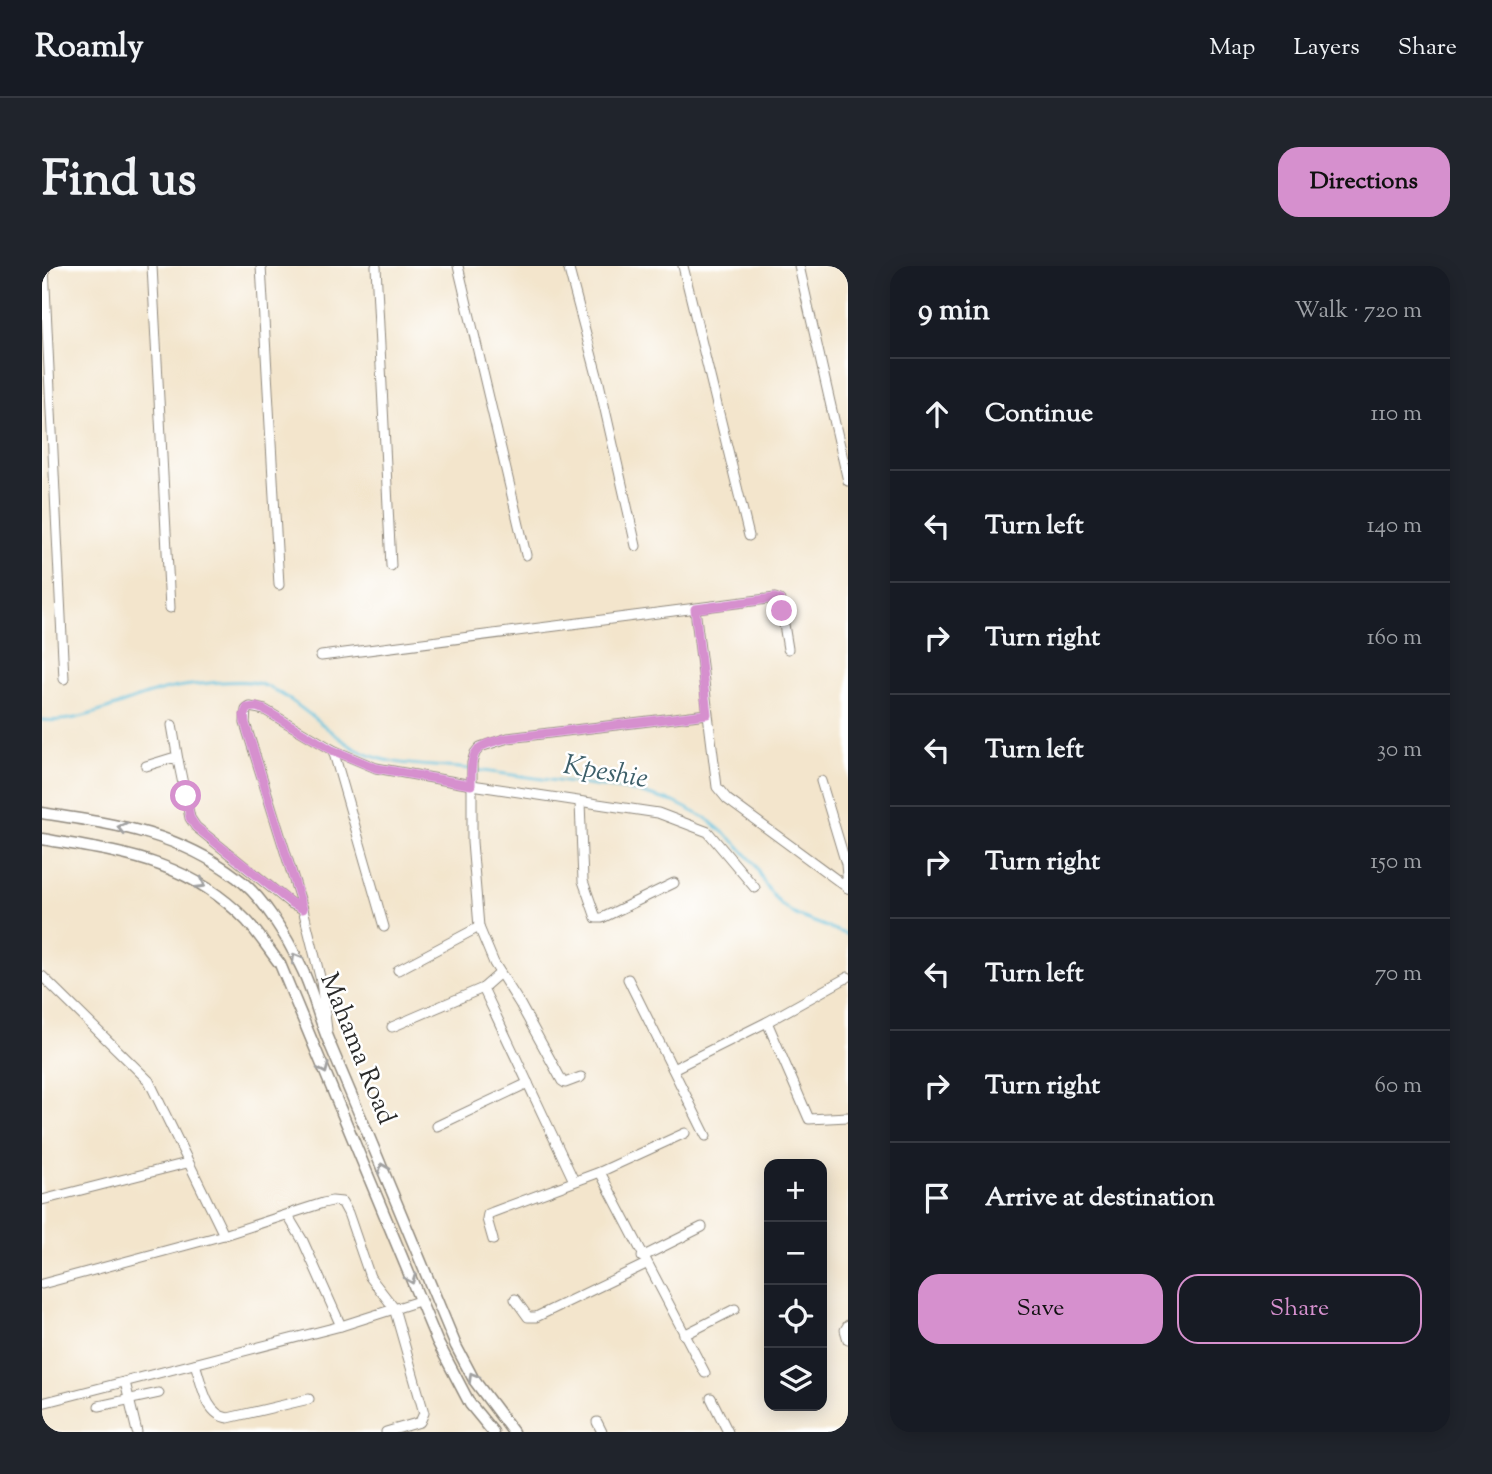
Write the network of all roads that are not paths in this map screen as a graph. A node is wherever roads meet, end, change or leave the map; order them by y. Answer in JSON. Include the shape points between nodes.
{"nodes":[{"id":1,"x":44,"y":266,"type":"edge"},
{"id":2,"x":152,"y":266,"type":"edge"},
{"id":3,"x":261,"y":266,"type":"edge"},
{"id":4,"x":376,"y":266,"type":"edge"},
{"id":5,"x":458,"y":266,"type":"edge"},
{"id":6,"x":568,"y":266,"type":"edge"},
{"id":7,"x":683,"y":266,"type":"edge"},
{"id":8,"x":799,"y":266,"type":"edge"},
{"id":9,"x":848,"y":481,"type":"edge"},
{"id":10,"x":749,"y":536,"type":"dead end"},
{"id":11,"x":636,"y":546,"type":"dead end"},
{"id":12,"x":526,"y":555,"type":"dead end"},
{"id":13,"x":391,"y":566,"type":"dead end"},
{"id":14,"x":279,"y":584,"type":"dead end"},
{"id":15,"x":170,"y":608,"type":"dead end"},
{"id":16,"x":695,"y":609,"type":"junction"},
{"id":17,"x":788,"y":649,"type":"dead end"},
{"id":18,"x":321,"y":656,"type":"dead end"},
{"id":19,"x":64,"y":679,"type":"dead end"},
{"id":20,"x":707,"y":714,"type":"junction"},
{"id":21,"x":172,"y":725,"type":"dead end"},
{"id":22,"x":332,"y":750,"type":"junction"},
{"id":23,"x":177,"y":760,"type":"junction"},
{"id":24,"x":146,"y":766,"type":"dead end"},
{"id":25,"x":821,"y":781,"type":"dead end"},
{"id":26,"x":471,"y":782,"type":"junction"},
{"id":27,"x":580,"y":802,"type":"junction"},
{"id":28,"x":42,"y":813,"type":"edge"},
{"id":29,"x":42,"y":839,"type":"edge"},
{"id":30,"x":674,"y":883,"type":"dead end"},
{"id":31,"x":755,"y":888,"type":"dead end"},
{"id":32,"x":848,"y":888,"type":"edge"},
{"id":33,"x":303,"y":909,"type":"junction"},
{"id":34,"x":384,"y":927,"type":"dead end"},
{"id":35,"x":479,"y":927,"type":"junction"},
{"id":36,"x":398,"y":970,"type":"dead end"},
{"id":37,"x":500,"y":973,"type":"junction"},
{"id":38,"x":42,"y":976,"type":"edge"},
{"id":39,"x":848,"y":977,"type":"edge"},
{"id":40,"x":628,"y":979,"type":"dead end"},
{"id":41,"x":483,"y":988,"type":"junction"},
{"id":42,"x":767,"y":1022,"type":"junction"},
{"id":43,"x":392,"y":1027,"type":"dead end"},
{"id":44,"x":328,"y":1039,"type":"junction"},
{"id":45,"x":673,"y":1069,"type":"junction"},
{"id":46,"x":581,"y":1077,"type":"dead end"},
{"id":47,"x":527,"y":1083,"type":"junction"},
{"id":48,"x":848,"y":1117,"type":"edge"},
{"id":49,"x":437,"y":1126,"type":"dead end"},
{"id":50,"x":685,"y":1133,"type":"dead end"},
{"id":51,"x":706,"y":1136,"type":"dead end"},
{"id":52,"x":187,"y":1163,"type":"junction"},
{"id":53,"x":600,"y":1172,"type":"junction"},
{"id":54,"x":575,"y":1181,"type":"junction"},
{"id":55,"x":42,"y":1199,"type":"edge"},
{"id":56,"x":288,"y":1216,"type":"junction"},
{"id":57,"x":702,"y":1227,"type":"dead end"},
{"id":58,"x":224,"y":1235,"type":"junction"},
{"id":59,"x":494,"y":1240,"type":"dead end"},
{"id":60,"x":644,"y":1261,"type":"junction"},
{"id":61,"x":42,"y":1284,"type":"edge"},
{"id":62,"x":515,"y":1299,"type":"dead end"},
{"id":63,"x":419,"y":1301,"type":"junction"},
{"id":64,"x":394,"y":1308,"type":"junction"},
{"id":65,"x":735,"y":1309,"type":"dead end"},
{"id":66,"x":848,"y":1325,"type":"edge"},
{"id":67,"x":341,"y":1326,"type":"junction"},
{"id":68,"x":684,"y":1335,"type":"junction"},
{"id":69,"x":848,"y":1340,"type":"edge"},
{"id":70,"x":195,"y":1364,"type":"junction"},
{"id":71,"x":705,"y":1373,"type":"dead end"},
{"id":72,"x":125,"y":1382,"type":"junction"},
{"id":73,"x":159,"y":1393,"type":"dead end"},
{"id":74,"x":711,"y":1398,"type":"dead end"},
{"id":75,"x":309,"y":1399,"type":"dead end"},
{"id":76,"x":129,"y":1400,"type":"junction"},
{"id":77,"x":42,"y":1403,"type":"edge"},
{"id":78,"x":99,"y":1406,"type":"dead end"},
{"id":79,"x":597,"y":1422,"type":"dead end"},
{"id":80,"x":137,"y":1432,"type":"edge"},
{"id":81,"x":386,"y":1432,"type":"edge"},
{"id":82,"x":493,"y":1432,"type":"edge"},
{"id":83,"x":513,"y":1432,"type":"edge"},
{"id":84,"x":602,"y":1432,"type":"edge"},
{"id":85,"x":728,"y":1432,"type":"edge"}],
"edges":[{"from":1,"to":19,"type":"street"},
{"from":2,"to":15,"type":"street"},
{"from":3,"to":14,"type":"street"},
{"from":4,"to":13,"type":"street"},
{"from":5,"to":12,"type":"street"},
{"from":6,"to":11,"type":"street"},
{"from":7,"to":10,"type":"street"},
{"from":8,"to":9,"type":"street"},
{"from":16,"to":17,"type":"street","via":[[780,600]]},
{"from":16,"to":18,"type":"street"},
{"from":16,"to":20,"type":"street"},
{"from":20,"to":26,"type":"street","via":[[508,738],[480,747],[472,763]]},
{"from":20,"to":32,"type":"street","via":[[717,787]]},
{"from":21,"to":23,"type":"street"},
{"from":22,"to":26,"type":"street","via":[[376,768]]},
{"from":22,"to":33,"type":"street","via":[[265,710],[246,710],[245,723]]},
{"from":22,"to":34,"type":"street"},
{"from":23,"to":24,"type":"street"},
{"from":23,"to":33,"type":"street","via":[[188,815],[196,827]]},
{"from":25,"to":32,"type":"street","via":[[846,864]]},
{"from":26,"to":27,"type":"street"},
{"from":26,"to":35,"type":"street"},
{"from":27,"to":30,"type":"street","via":[[583,881],[597,918]]},
{"from":27,"to":31,"type":"street","via":[[658,813],[708,832]]},
{"from":44,"to":28,"type":"street","name":"Mahama Road","one_way":true,"via":[[302,968],[270,913],[239,878],[200,852],[162,836]]},
{"from":29,"to":63,"type":"street","name":"Mahama Road","one_way":true,"via":[[171,868],[206,886],[248,922],[280,964]]},
{"from":33,"to":44,"type":"street","via":[[321,981]]},
{"from":35,"to":36,"type":"street"},
{"from":35,"to":37,"type":"street"},
{"from":37,"to":41,"type":"street"},
{"from":37,"to":46,"type":"street","via":[[562,1081]]},
{"from":38,"to":52,"type":"street","via":[[149,1081]]},
{"from":39,"to":42,"type":"street"},
{"from":40,"to":45,"type":"street"},
{"from":41,"to":43,"type":"street"},
{"from":41,"to":47,"type":"street"},
{"from":42,"to":45,"type":"street"},
{"from":42,"to":48,"type":"street","via":[[809,1119]]},
{"from":83,"to":44,"type":"street","name":"Mahama Road","one_way":true,"via":[[474,1380],[456,1346]]},
{"from":45,"to":51,"type":"street"},
{"from":47,"to":49,"type":"street"},
{"from":47,"to":54,"type":"street"},
{"from":50,"to":53,"type":"street"},
{"from":52,"to":55,"type":"street"},
{"from":52,"to":58,"type":"street"},
{"from":53,"to":54,"type":"street"},
{"from":53,"to":60,"type":"street"},
{"from":54,"to":59,"type":"street","via":[[488,1214]]},
{"from":56,"to":58,"type":"street"},
{"from":56,"to":64,"type":"street","via":[[342,1202],[370,1277]]},
{"from":56,"to":67,"type":"street"},
{"from":57,"to":60,"type":"street"},
{"from":58,"to":61,"type":"street"},
{"from":60,"to":62,"type":"street","via":[[536,1317],[528,1317]]},
{"from":60,"to":68,"type":"street"},
{"from":63,"to":64,"type":"street"},
{"from":63,"to":82,"type":"street","name":"Mahama Road","via":[[470,1404]]},
{"from":64,"to":67,"type":"street"},
{"from":64,"to":81,"type":"street","via":[[424,1413],[420,1422]]},
{"from":65,"to":68,"type":"street"},
{"from":66,"to":69,"type":"street"},
{"from":67,"to":70,"type":"street"},
{"from":68,"to":71,"type":"street"},
{"from":70,"to":72,"type":"street"},
{"from":70,"to":75,"type":"street","via":[[211,1409],[221,1417]]},
{"from":72,"to":76,"type":"street"},
{"from":72,"to":77,"type":"street"},
{"from":73,"to":76,"type":"street"},
{"from":74,"to":85,"type":"street"},
{"from":76,"to":78,"type":"street"},
{"from":76,"to":80,"type":"street"},
{"from":79,"to":84,"type":"street"}]}
